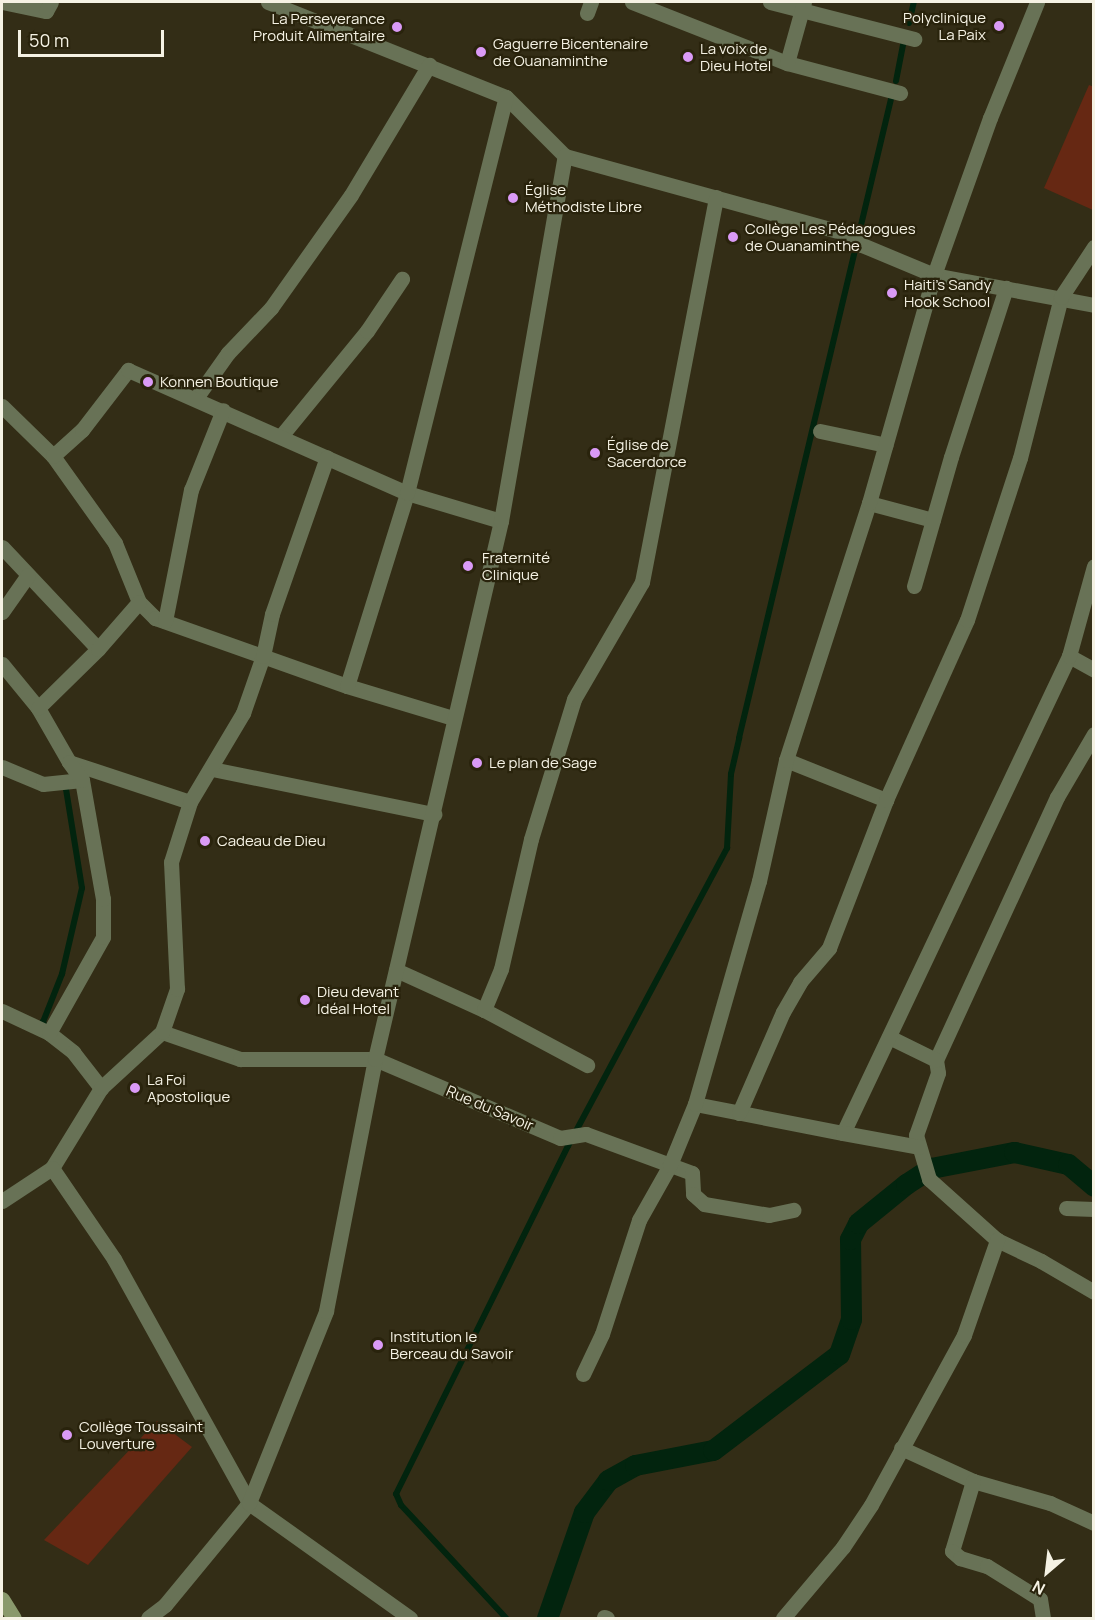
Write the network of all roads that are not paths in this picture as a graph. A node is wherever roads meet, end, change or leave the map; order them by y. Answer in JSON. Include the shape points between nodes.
{"nodes":[{"id":1,"x":2,"y":2,"type":"edge"},
{"id":2,"x":268,"y":2,"type":"edge"},
{"id":3,"x":632,"y":2,"type":"edge"},
{"id":4,"x":770,"y":2,"type":"edge"},
{"id":5,"x":1037,"y":2,"type":"edge"},
{"id":6,"x":48,"y":6,"type":"edge"},
{"id":7,"x":802,"y":6,"type":"edge"},
{"id":8,"x":914,"y":39,"type":"dead end"},
{"id":9,"x":787,"y":63,"type":"junction"},
{"id":10,"x":429,"y":65,"type":"junction"},
{"id":11,"x":900,"y":93,"type":"dead end"},
{"id":12,"x":506,"y":98,"type":"junction"},
{"id":13,"x":566,"y":156,"type":"junction"},
{"id":14,"x":716,"y":197,"type":"junction"},
{"id":15,"x":1094,"y":247,"type":"edge"},
{"id":16,"x":934,"y":275,"type":"junction"},
{"id":17,"x":402,"y":279,"type":"dead end"},
{"id":18,"x":1006,"y":288,"type":"junction"},
{"id":19,"x":1061,"y":297,"type":"junction"},
{"id":20,"x":1094,"y":304,"type":"edge"},
{"id":21,"x":196,"y":398,"type":"junction"},
{"id":22,"x":2,"y":406,"type":"edge"},
{"id":23,"x":224,"y":410,"type":"junction"},
{"id":24,"x":820,"y":431,"type":"dead end"},
{"id":25,"x":281,"y":436,"type":"junction"},
{"id":26,"x":886,"y":445,"type":"junction"},
{"id":27,"x":53,"y":456,"type":"junction"},
{"id":28,"x":327,"y":457,"type":"junction"},
{"id":29,"x":407,"y":494,"type":"junction"},
{"id":30,"x":869,"y":503,"type":"junction"},
{"id":31,"x":933,"y":520,"type":"junction"},
{"id":32,"x":501,"y":521,"type":"junction"},
{"id":33,"x":2,"y":547,"type":"edge"},
{"id":34,"x":1093,"y":568,"type":"edge"},
{"id":35,"x":28,"y":575,"type":"junction"},
{"id":36,"x":914,"y":586,"type":"dead end"},
{"id":37,"x":139,"y":602,"type":"junction"},
{"id":38,"x":2,"y":612,"type":"edge"},
{"id":39,"x":165,"y":621,"type":"junction"},
{"id":40,"x":98,"y":650,"type":"junction"},
{"id":41,"x":263,"y":656,"type":"junction"},
{"id":42,"x":1069,"y":656,"type":"junction"},
{"id":43,"x":2,"y":664,"type":"edge"},
{"id":44,"x":1094,"y":670,"type":"edge"},
{"id":45,"x":347,"y":686,"type":"junction"},
{"id":46,"x":38,"y":708,"type":"junction"},
{"id":47,"x":453,"y":718,"type":"junction"},
{"id":48,"x":1094,"y":734,"type":"edge"},
{"id":49,"x":786,"y":760,"type":"junction"},
{"id":50,"x":69,"y":762,"type":"junction"},
{"id":51,"x":2,"y":767,"type":"edge"},
{"id":52,"x":212,"y":769,"type":"junction"},
{"id":53,"x":82,"y":780,"type":"junction"},
{"id":54,"x":886,"y":800,"type":"junction"},
{"id":55,"x":190,"y":802,"type":"junction"},
{"id":56,"x":434,"y":814,"type":"junction"},
{"id":57,"x":396,"y":970,"type":"junction"},
{"id":58,"x":484,"y":1010,"type":"junction"},
{"id":59,"x":4,"y":1012,"type":"edge"},
{"id":60,"x":162,"y":1032,"type":"junction"},
{"id":61,"x":49,"y":1033,"type":"junction"},
{"id":62,"x":889,"y":1037,"type":"junction"},
{"id":63,"x":375,"y":1059,"type":"junction"},
{"id":64,"x":936,"y":1060,"type":"junction"},
{"id":65,"x":587,"y":1065,"type":"dead end"},
{"id":66,"x":101,"y":1088,"type":"junction"},
{"id":67,"x":695,"y":1104,"type":"junction"},
{"id":68,"x":739,"y":1113,"type":"junction"},
{"id":69,"x":843,"y":1133,"type":"junction"},
{"id":70,"x":920,"y":1154,"type":"junction"},
{"id":71,"x":670,"y":1165,"type":"junction"},
{"id":72,"x":52,"y":1168,"type":"junction"},
{"id":73,"x":2,"y":1201,"type":"edge"},
{"id":74,"x":1066,"y":1208,"type":"dead end"},
{"id":75,"x":1094,"y":1209,"type":"edge"},
{"id":76,"x":793,"y":1210,"type":"dead end"},
{"id":77,"x":997,"y":1240,"type":"junction"},
{"id":78,"x":1094,"y":1292,"type":"edge"},
{"id":79,"x":583,"y":1374,"type":"dead end"},
{"id":80,"x":901,"y":1448,"type":"junction"},
{"id":81,"x":973,"y":1481,"type":"junction"},
{"id":82,"x":249,"y":1503,"type":"junction"},
{"id":83,"x":1094,"y":1523,"type":"edge"},
{"id":84,"x":2,"y":1599,"type":"edge"},
{"id":85,"x":14,"y":1618,"type":"edge"},
{"id":86,"x":148,"y":1618,"type":"edge"},
{"id":87,"x":410,"y":1618,"type":"edge"},
{"id":88,"x":783,"y":1618,"type":"edge"},
{"id":89,"x":1043,"y":1618,"type":"edge"}],
"edges":[{"from":1,"to":6,"type":"street"},
{"from":2,"to":10,"type":"street"},
{"from":3,"to":9,"type":"street"},
{"from":4,"to":7,"type":"street"},
{"from":5,"to":16,"type":"street","via":[[990,118]]},
{"from":7,"to":8,"type":"street"},
{"from":7,"to":9,"type":"street"},
{"from":9,"to":11,"type":"street"},
{"from":10,"to":12,"type":"street"},
{"from":10,"to":21,"type":"street","via":[[344,205],[271,308],[228,353]]},
{"from":12,"to":13,"type":"street"},
{"from":12,"to":29,"type":"street"},
{"from":13,"to":14,"type":"street"},
{"from":13,"to":32,"type":"street"},
{"from":14,"to":16,"type":"street","via":[[857,240]]},
{"from":14,"to":58,"type":"street","via":[[642,582],[574,699],[531,839],[501,969]]},
{"from":15,"to":19,"type":"street"},
{"from":16,"to":18,"type":"street"},
{"from":16,"to":26,"type":"street"},
{"from":17,"to":25,"type":"street","via":[[367,331]]},
{"from":18,"to":19,"type":"street"},
{"from":18,"to":31,"type":"street"},
{"from":19,"to":20,"type":"street"},
{"from":19,"to":54,"type":"street","via":[[1037,401],[967,620]]},
{"from":21,"to":23,"type":"street"},
{"from":21,"to":27,"type":"street","via":[[128,370],[82,430]]},
{"from":22,"to":27,"type":"street"},
{"from":23,"to":25,"type":"street"},
{"from":23,"to":39,"type":"street","via":[[191,490]]},
{"from":24,"to":26,"type":"street"},
{"from":25,"to":28,"type":"street"},
{"from":26,"to":30,"type":"street"},
{"from":27,"to":37,"type":"street","via":[[116,543]]},
{"from":28,"to":29,"type":"street"},
{"from":28,"to":41,"type":"street","via":[[272,614]]},
{"from":29,"to":32,"type":"street"},
{"from":29,"to":45,"type":"street"},
{"from":30,"to":31,"type":"street"},
{"from":30,"to":49,"type":"street"},
{"from":31,"to":36,"type":"street"},
{"from":32,"to":47,"type":"street"},
{"from":33,"to":35,"type":"street"},
{"from":34,"to":42,"type":"street"},
{"from":35,"to":38,"type":"street"},
{"from":35,"to":40,"type":"street"},
{"from":37,"to":39,"type":"street","via":[[155,618]]},
{"from":37,"to":40,"type":"street"},
{"from":39,"to":41,"type":"street"},
{"from":40,"to":46,"type":"street"},
{"from":41,"to":45,"type":"street"},
{"from":41,"to":52,"type":"street","via":[[243,713]]},
{"from":42,"to":44,"type":"street"},
{"from":42,"to":62,"type":"street"},
{"from":43,"to":46,"type":"street"},
{"from":45,"to":47,"type":"street"},
{"from":46,"to":50,"type":"street"},
{"from":47,"to":56,"type":"street"},
{"from":48,"to":64,"type":"street","via":[[1057,797]]},
{"from":49,"to":54,"type":"street"},
{"from":49,"to":67,"type":"street","via":[[759,881]]},
{"from":50,"to":53,"type":"street"},
{"from":50,"to":55,"type":"street"},
{"from":51,"to":53,"type":"street","via":[[43,784]]},
{"from":52,"to":55,"type":"street"},
{"from":52,"to":56,"type":"street"},
{"from":53,"to":61,"type":"street","via":[[103,899],[103,937]]},
{"from":54,"to":68,"type":"street","via":[[830,948],[800,982],[783,1012]]},
{"from":55,"to":60,"type":"street","via":[[171,862],[177,989]]},
{"from":56,"to":57,"type":"street"},
{"from":57,"to":58,"type":"street"},
{"from":57,"to":63,"type":"street"},
{"from":58,"to":65,"type":"street"},
{"from":59,"to":61,"type":"street"},
{"from":60,"to":63,"type":"street","name":"Rue du Savoir","via":[[240,1059]]},
{"from":60,"to":66,"type":"street"},
{"from":61,"to":66,"type":"street","via":[[73,1052]]},
{"from":62,"to":64,"type":"street"},
{"from":62,"to":69,"type":"street"},
{"from":63,"to":71,"type":"street","name":"Rue du Savoir","via":[[560,1138],[583,1134]]},
{"from":63,"to":82,"type":"street","via":[[326,1311]]},
{"from":64,"to":70,"type":"street","via":[[938,1073],[916,1135]]},
{"from":66,"to":72,"type":"street"},
{"from":67,"to":68,"type":"street"},
{"from":67,"to":71,"type":"street"},
{"from":68,"to":69,"type":"street"},
{"from":69,"to":70,"type":"street"},
{"from":70,"to":77,"type":"street","via":[[929,1179]]},
{"from":71,"to":76,"type":"street","name":"Rue du Savoir","via":[[692,1173],[693,1194],[704,1204],[769,1215]]},
{"from":71,"to":79,"type":"street","via":[[639,1220],[602,1334]]},
{"from":72,"to":73,"type":"street"},
{"from":72,"to":82,"type":"street","via":[[114,1259]]},
{"from":74,"to":75,"type":"street"},
{"from":77,"to":78,"type":"street"},
{"from":77,"to":80,"type":"street","via":[[964,1335]]},
{"from":80,"to":81,"type":"street"},
{"from":80,"to":88,"type":"street","via":[[843,1547]]},
{"from":81,"to":83,"type":"street","via":[[1050,1503]]},
{"from":81,"to":89,"type":"street","via":[[952,1551],[960,1558],[987,1566],[1040,1599]]},
{"from":82,"to":86,"type":"street","via":[[165,1605]]},
{"from":82,"to":87,"type":"street"},
{"from":84,"to":85,"type":"street"}]}
